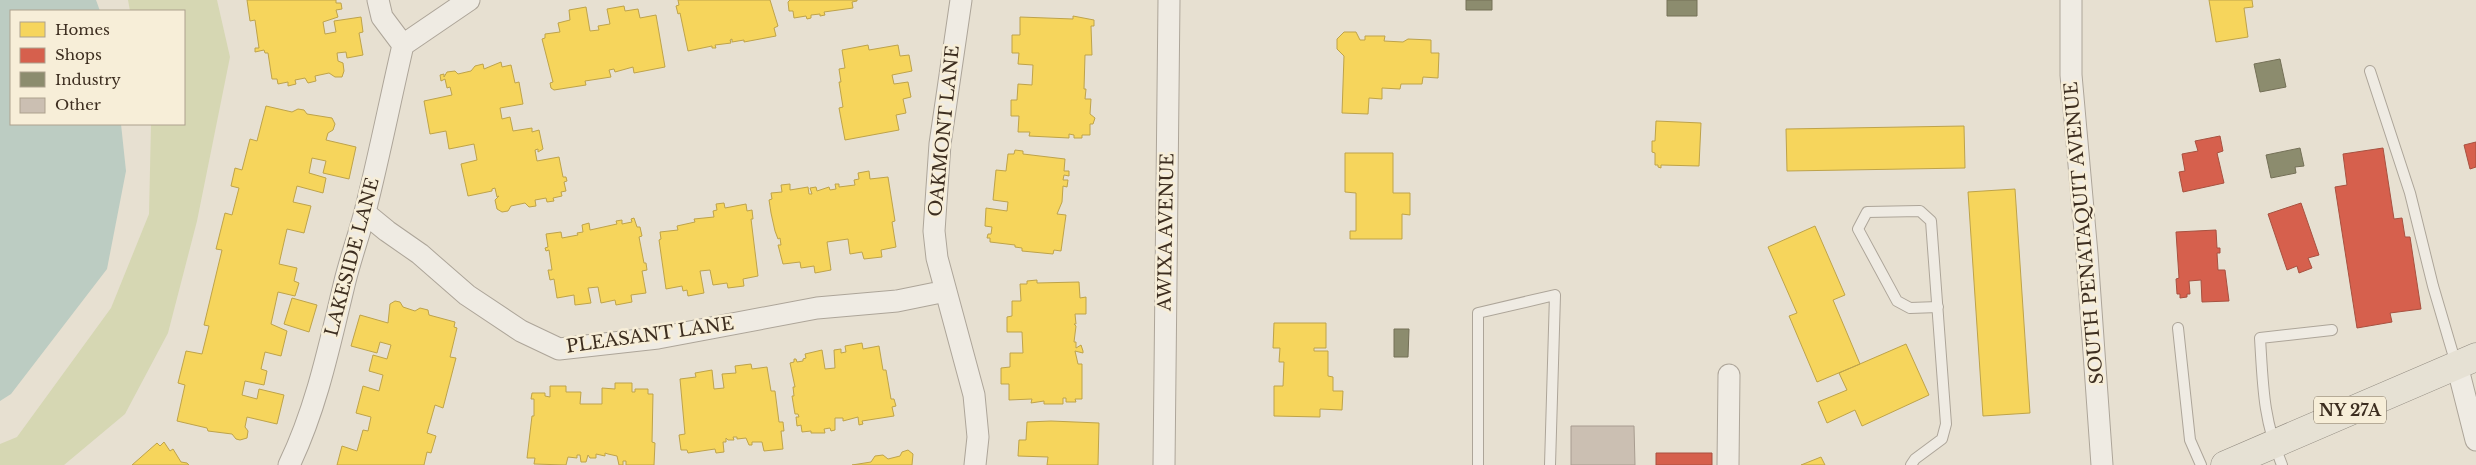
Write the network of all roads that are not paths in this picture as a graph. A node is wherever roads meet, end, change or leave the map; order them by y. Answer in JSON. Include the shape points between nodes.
{"nodes":[{"id":1,"x":378,"y":0,"type":"edge"},
{"id":2,"x":469,"y":0,"type":"edge"},
{"id":3,"x":961,"y":0,"type":"edge"},
{"id":4,"x":1168,"y":0,"type":"edge"},
{"id":5,"x":2070,"y":0,"type":"edge"},
{"id":6,"x":403,"y":46,"type":"junction"},
{"id":7,"x":2370,"y":71,"type":"dead end"},
{"id":8,"x":365,"y":213,"type":"junction"},
{"id":9,"x":946,"y":291,"type":"junction"},
{"id":10,"x":1938,"y":307,"type":"junction"},
{"id":11,"x":2178,"y":328,"type":"dead end"},
{"id":12,"x":2332,"y":330,"type":"dead end"},
{"id":13,"x":2466,"y":361,"type":"edge"},
{"id":14,"x":1729,"y":375,"type":"dead end"},
{"id":15,"x":2476,"y":440,"type":"edge"},
{"id":16,"x":2277,"y":454,"type":"edge"},
{"id":17,"x":289,"y":465,"type":"edge"},
{"id":18,"x":975,"y":465,"type":"edge"},
{"id":19,"x":1164,"y":465,"type":"edge"},
{"id":20,"x":1478,"y":465,"type":"edge"},
{"id":21,"x":1550,"y":465,"type":"edge"},
{"id":22,"x":1728,"y":465,"type":"edge"},
{"id":23,"x":1911,"y":465,"type":"edge"},
{"id":24,"x":2102,"y":465,"type":"edge"},
{"id":25,"x":2201,"y":465,"type":"edge"},
{"id":26,"x":2225,"y":465,"type":"edge"}],
"edges":[{"from":1,"to":6,"type":"street","via":[[382,17]]},
{"from":2,"to":6,"type":"street"},
{"from":3,"to":9,"type":"street","name":"OAKMONT LANE","via":[[935,190],[934,231]]},
{"from":4,"to":19,"type":"street","name":"AWIXA AVENUE"},
{"from":5,"to":24,"type":"street","name":"SOUTH PENATAQUIT AVENUE","via":[[2071,75]]},
{"from":6,"to":8,"type":"street","name":"LAKESIDE LANE"},
{"from":7,"to":13,"type":"lane","via":[[2410,193],[2433,286]]},
{"from":8,"to":9,"type":"street","name":"PLEASANT LANE","via":[[420,254],[467,295],[521,331],[559,349],[658,338],[816,308],[897,301]]},
{"from":8,"to":17,"type":"street","name":"LAKESIDE LANE","via":[[313,403]]},
{"from":9,"to":18,"type":"street","name":"OAKMONT LANE","via":[[974,395],[978,437]]},
{"from":10,"to":10,"type":"lane","via":[[1931,220],[1920,211],[1867,212],[1858,229],[1897,301],[1910,308]]},
{"from":10,"to":23,"type":"lane","via":[[1946,424],[1942,439]]},
{"from":11,"to":25,"type":"lane","via":[[2190,440]]},
{"from":12,"to":16,"type":"lane","via":[[2260,338],[2264,409]]},
{"from":13,"to":15,"type":"street"},
{"from":13,"to":16,"type":"main road","number":"NY 27A"},
{"from":14,"to":22,"type":"street"},
{"from":16,"to":26,"type":"main road","number":"NY 27A"},
{"from":20,"to":21,"type":"lane","via":[[1478,313],[1555,295]]}]}
